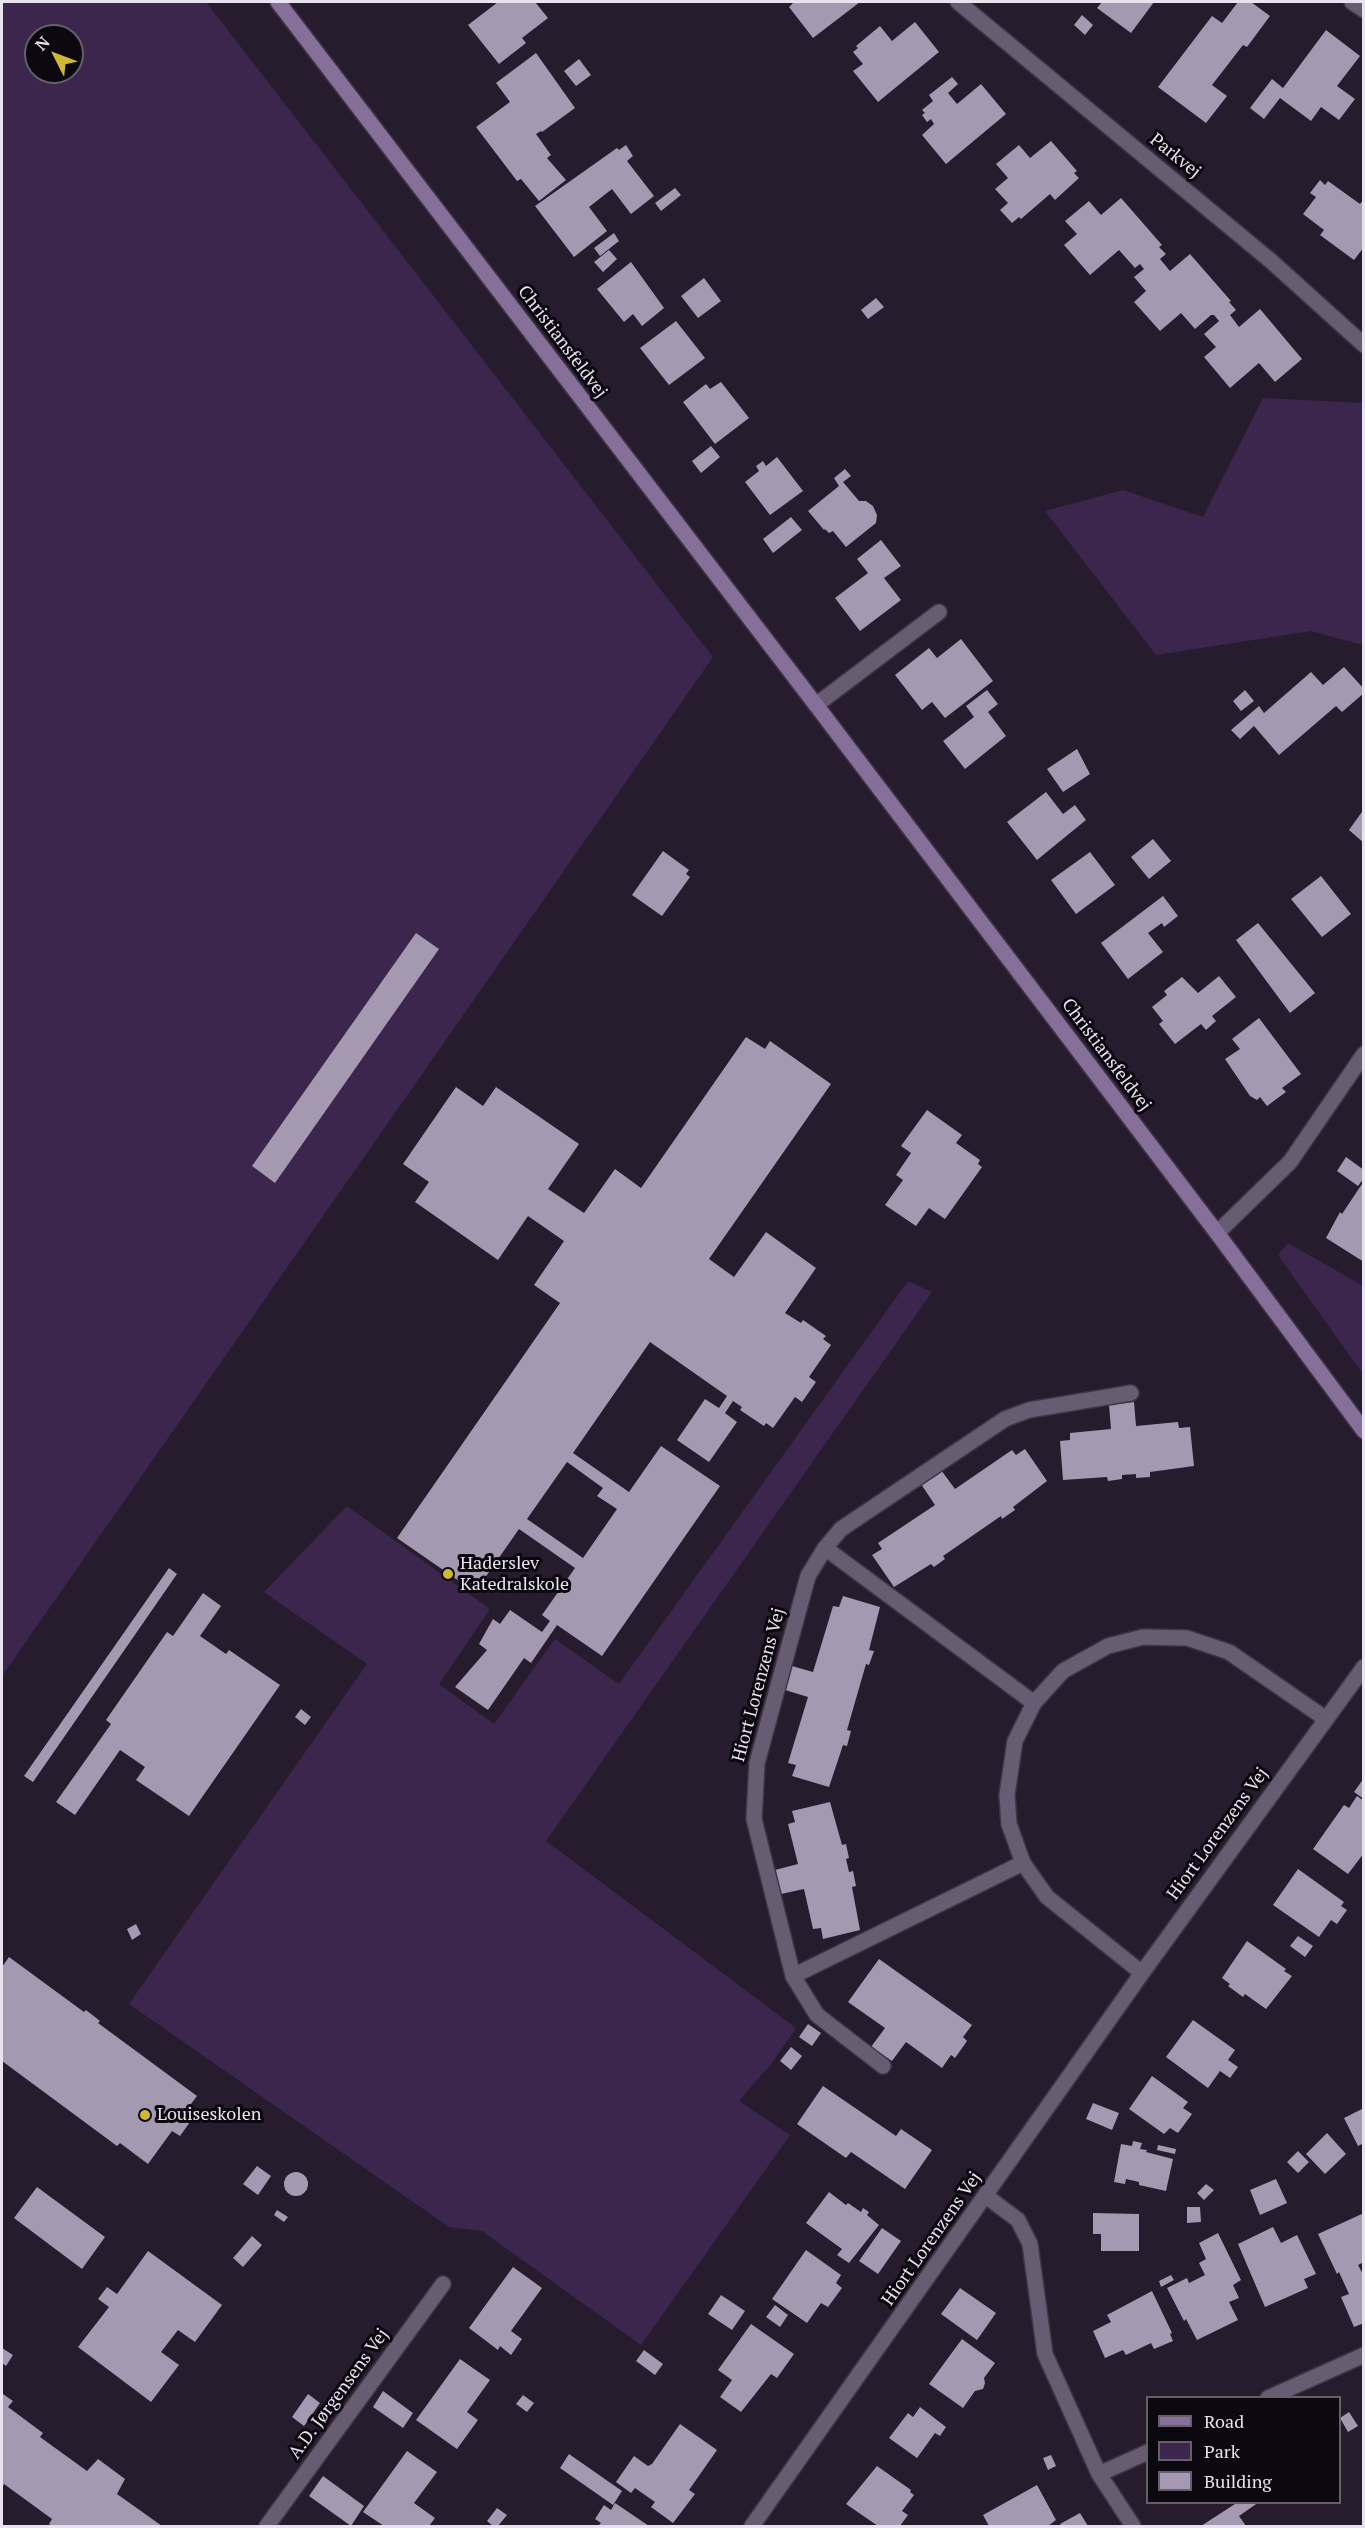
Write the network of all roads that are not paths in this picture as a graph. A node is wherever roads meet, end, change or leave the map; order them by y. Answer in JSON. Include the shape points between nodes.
{"nodes":[{"id":1,"x":278,"y":2,"type":"edge"},
{"id":2,"x":958,"y":2,"type":"edge"},
{"id":3,"x":1352,"y":2,"type":"edge"},
{"id":4,"x":1364,"y":10,"type":"edge"},
{"id":5,"x":1364,"y":345,"type":"edge"},
{"id":6,"x":939,"y":612,"type":"dead end"},
{"id":7,"x":816,"y":705,"type":"junction"},
{"id":8,"x":1364,"y":1054,"type":"edge"},
{"id":9,"x":1217,"y":1233,"type":"junction"},
{"id":10,"x":1131,"y":1393,"type":"dead end"},
{"id":11,"x":1364,"y":1431,"type":"edge"},
{"id":12,"x":825,"y":1548,"type":"junction"},
{"id":13,"x":1364,"y":1667,"type":"edge"},
{"id":14,"x":1034,"y":1703,"type":"junction"},
{"id":15,"x":1326,"y":1719,"type":"junction"},
{"id":16,"x":1023,"y":1863,"type":"junction"},
{"id":17,"x":1142,"y":1973,"type":"junction"},
{"id":18,"x":793,"y":1976,"type":"junction"},
{"id":19,"x":883,"y":2066,"type":"dead end"},
{"id":20,"x":986,"y":2196,"type":"junction"},
{"id":21,"x":443,"y":2284,"type":"dead end"},
{"id":22,"x":1364,"y":2355,"type":"edge"},
{"id":23,"x":1270,"y":2396,"type":"edge"},
{"id":24,"x":1146,"y":2453,"type":"edge"},
{"id":25,"x":1100,"y":2474,"type":"junction"},
{"id":26,"x":267,"y":2526,"type":"edge"},
{"id":27,"x":752,"y":2526,"type":"edge"},
{"id":28,"x":1133,"y":2526,"type":"edge"}],
"edges":[{"from":1,"to":7,"type":"street","name":"Christiansfeldvej"},
{"from":2,"to":5,"type":"street","name":"Parkvej","via":[[1271,261]]},
{"from":3,"to":4,"type":"street"},
{"from":6,"to":7,"type":"street"},
{"from":7,"to":9,"type":"street","name":"Christiansfeldvej"},
{"from":8,"to":9,"type":"street","via":[[1290,1162]]},
{"from":9,"to":11,"type":"street","name":"Christiansfeldvej"},
{"from":10,"to":12,"type":"street","name":"Hiort Lorenzens Vej","via":[[1029,1410],[1005,1419],[841,1529]]},
{"from":12,"to":14,"type":"street"},
{"from":12,"to":18,"type":"street","name":"Hiort Lorenzens Vej","via":[[808,1576],[757,1763],[754,1791],[754,1819]]},
{"from":13,"to":15,"type":"street","name":"Hiort Lorenzens Vej"},
{"from":14,"to":15,"type":"street","via":[[1064,1671],[1108,1646],[1143,1637],[1188,1638],[1229,1652]]},
{"from":14,"to":16,"type":"street","via":[[1014,1741],[1007,1795],[1009,1824]]},
{"from":15,"to":17,"type":"street","name":"Hiort Lorenzens Vej"},
{"from":16,"to":17,"type":"street","via":[[1047,1897]]},
{"from":16,"to":18,"type":"street"},
{"from":17,"to":20,"type":"street","name":"Hiort Lorenzens Vej"},
{"from":18,"to":19,"type":"street","name":"Hiort Lorenzens Vej","via":[[818,2015]]},
{"from":20,"to":25,"type":"street","via":[[1018,2220],[1030,2244],[1045,2354]]},
{"from":20,"to":27,"type":"street","name":"Hiort Lorenzens Vej"},
{"from":21,"to":26,"type":"street","name":"A.D. Jørgensens Vej"},
{"from":22,"to":23,"type":"street"},
{"from":24,"to":25,"type":"street"},
{"from":25,"to":28,"type":"street"}]}
